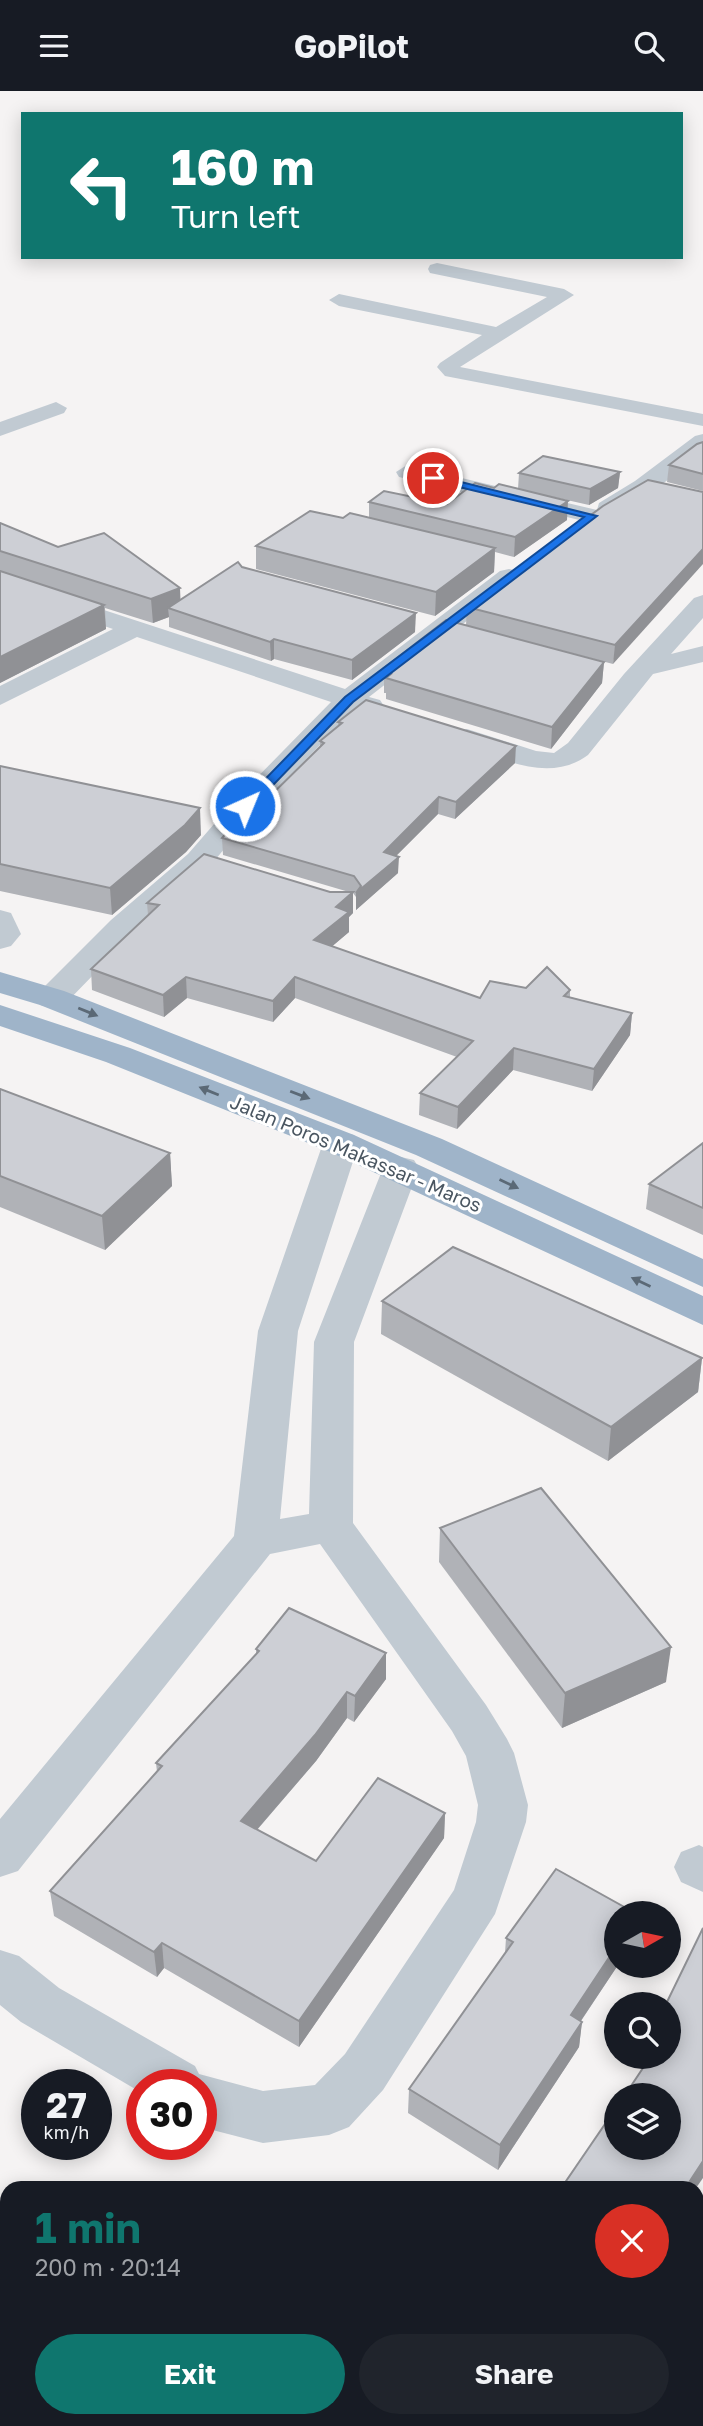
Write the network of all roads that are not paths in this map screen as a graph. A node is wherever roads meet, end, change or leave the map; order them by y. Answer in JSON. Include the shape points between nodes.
{"nodes":[{"id":1,"x":437,"y":269,"type":"dead end"},
{"id":2,"x":339,"y":300,"type":"dead end"},
{"id":3,"x":496,"y":335,"type":"junction"},
{"id":4,"x":56,"y":408,"type":"dead end"},
{"id":5,"x":703,"y":420,"type":"edge"},
{"id":6,"x":0,"y":429,"type":"edge"},
{"id":7,"x":703,"y":441,"type":"edge"},
{"id":8,"x":407,"y":472,"type":"dead end"},
{"id":9,"x":592,"y":516,"type":"junction"},
{"id":10,"x":561,"y":539,"type":"edge"},
{"id":11,"x":514,"y":564,"type":"dead end"},
{"id":12,"x":4,"y":587,"type":"edge"},
{"id":13,"x":703,"y":603,"type":"edge"},
{"id":14,"x":414,"y":620,"type":"edge"},
{"id":15,"x":136,"y":627,"type":"junction"},
{"id":16,"x":454,"y":631,"type":"junction"},
{"id":17,"x":703,"y":654,"type":"edge"},
{"id":18,"x":628,"y":674,"type":"junction"},
{"id":19,"x":0,"y":697,"type":"edge"},
{"id":20,"x":349,"y":699,"type":"junction"},
{"id":21,"x":401,"y":716,"type":"edge"},
{"id":22,"x":439,"y":728,"type":"edge"},
{"id":23,"x":0,"y":920,"type":"edge"},
{"id":24,"x":0,"y":939,"type":"edge"},
{"id":25,"x":0,"y":982,"type":"edge"},
{"id":26,"x":52,"y":998,"type":"junction"},
{"id":27,"x":0,"y":1015,"type":"edge"},
{"id":28,"x":341,"y":1143,"type":"junction"},
{"id":29,"x":401,"y":1168,"type":"junction"},
{"id":30,"x":703,"y":1275,"type":"edge"},
{"id":31,"x":703,"y":1311,"type":"edge"},
{"id":32,"x":278,"y":1331,"type":"junction"},
{"id":33,"x":334,"y":1342,"type":"junction"},
{"id":34,"x":331,"y":1526,"type":"junction"},
{"id":35,"x":256,"y":1540,"type":"junction"},
{"id":36,"x":0,"y":1856,"type":"edge"},
{"id":37,"x":0,"y":1973,"type":"edge"},
{"id":38,"x":150,"y":2069,"type":"edge"},
{"id":39,"x":217,"y":2106,"type":"edge"}],
"edges":[{"from":1,"to":3,"type":"street","via":[[564,295]]},
{"from":2,"to":3,"type":"street"},
{"from":3,"to":5,"type":"street","via":[[447,370]]},
{"from":4,"to":6,"type":"street"},
{"from":7,"to":9,"type":"street","via":[[655,489]]},
{"from":8,"to":9,"type":"street"},
{"from":9,"to":10,"type":"street"},
{"from":11,"to":16,"type":"street"},
{"from":12,"to":15,"type":"street"},
{"from":13,"to":18,"type":"street"},
{"from":14,"to":16,"type":"street"},
{"from":15,"to":19,"type":"street"},
{"from":15,"to":20,"type":"street"},
{"from":16,"to":20,"type":"street"},
{"from":17,"to":18,"type":"street"},
{"from":18,"to":22,"type":"street","via":[[578,749],[558,761],[543,761]]},
{"from":20,"to":21,"type":"street"},
{"from":20,"to":26,"type":"street","via":[[245,806],[212,864],[122,927]]},
{"from":23,"to":24,"type":"street","via":[[5,934]]},
{"from":25,"to":26,"type":"highway","name":"Jalan Poros Makassar - Maros"},
{"from":26,"to":30,"type":"highway","name":"Jalan Poros Makassar - Maros","one_way":true,"via":[[429,1147]]},
{"from":28,"to":27,"type":"highway","name":"Jalan Poros Makassar - Maros","one_way":true,"via":[[118,1055]]},
{"from":28,"to":29,"type":"highway","name":"Jalan Poros Makassar - Maros"},
{"from":28,"to":32,"type":"street"},
{"from":31,"to":29,"type":"highway","name":"Jalan Poros Makassar - Maros","one_way":true},
{"from":29,"to":33,"type":"street"},
{"from":32,"to":33,"type":"street"},
{"from":32,"to":35,"type":"street"},
{"from":33,"to":34,"type":"street"},
{"from":34,"to":35,"type":"street"},
{"from":34,"to":39,"type":"street","via":[[470,1718],[490,1753],[503,1805],[501,1822],[477,1898],[364,2072],[329,2109],[263,2117]]},
{"from":35,"to":36,"type":"street"},
{"from":37,"to":38,"type":"street","via":[[40,2005]]}]}
